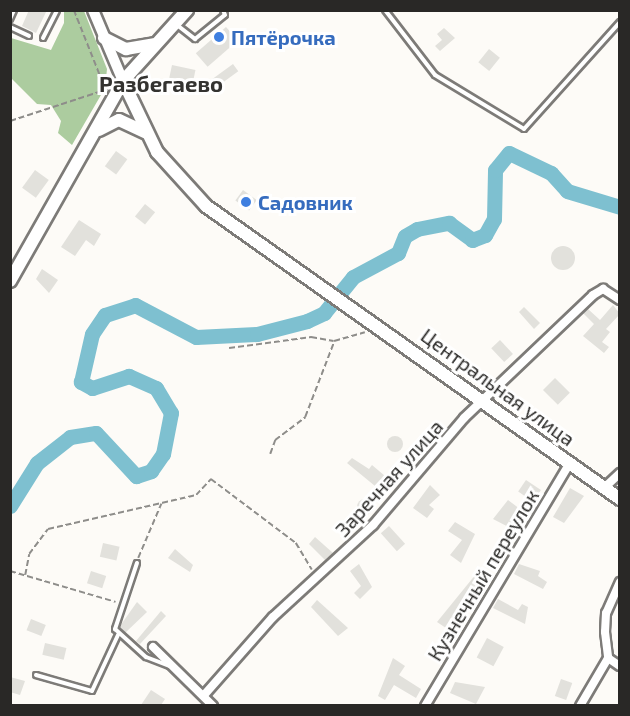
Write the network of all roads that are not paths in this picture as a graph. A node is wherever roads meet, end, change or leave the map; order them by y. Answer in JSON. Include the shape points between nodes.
{"nodes":[{"id":1,"x":14,"y":10,"type":"edge"},
{"id":2,"x":57,"y":10,"type":"edge"},
{"id":3,"x":93,"y":10,"type":"edge"},
{"id":4,"x":187,"y":10,"type":"edge"},
{"id":5,"x":223,"y":10,"type":"edge"},
{"id":6,"x":385,"y":10,"type":"edge"},
{"id":7,"x":10,"y":19,"type":"edge"},
{"id":8,"x":620,"y":22,"type":"edge"},
{"id":9,"x":174,"y":23,"type":"junction"},
{"id":10,"x":10,"y":27,"type":"edge"},
{"id":11,"x":29,"y":36,"type":"dead end"},
{"id":12,"x":43,"y":38,"type":"dead end"},
{"id":13,"x":104,"y":38,"type":"junction"},
{"id":14,"x":154,"y":44,"type":"junction"},
{"id":15,"x":115,"y":87,"type":"junction"},
{"id":16,"x":145,"y":132,"type":"junction"},
{"id":17,"x":94,"y":135,"type":"junction"},
{"id":18,"x":10,"y":281,"type":"edge"},
{"id":19,"x":620,"y":300,"type":"edge"},
{"id":20,"x":482,"y":401,"type":"junction"},
{"id":21,"x":570,"y":463,"type":"junction"},
{"id":22,"x":620,"y":473,"type":"edge"},
{"id":23,"x":604,"y":488,"type":"junction"},
{"id":24,"x":620,"y":499,"type":"edge"},
{"id":25,"x":136,"y":563,"type":"road end"},
{"id":26,"x":620,"y":582,"type":"edge"},
{"id":27,"x":118,"y":635,"type":"junction"},
{"id":28,"x":153,"y":647,"type":"dead end"},
{"id":29,"x":608,"y":658,"type":"junction"},
{"id":30,"x":620,"y":666,"type":"edge"},
{"id":31,"x":176,"y":668,"type":"junction"},
{"id":32,"x":36,"y":675,"type":"dead end"},
{"id":33,"x":204,"y":693,"type":"junction"},
{"id":34,"x":213,"y":705,"type":"edge"},
{"id":35,"x":425,"y":705,"type":"edge"},
{"id":36,"x":580,"y":705,"type":"edge"}],
"edges":[{"from":1,"to":7,"type":"lane"},
{"from":2,"to":12,"type":"lane"},
{"from":3,"to":13,"type":"street"},
{"from":4,"to":9,"type":"main road"},
{"from":5,"to":9,"type":"lane","via":[[225,15],[195,39]]},
{"from":6,"to":8,"type":"lane","via":[[435,75],[524,129]]},
{"from":9,"to":14,"type":"main road"},
{"from":10,"to":11,"type":"lane"},
{"from":13,"to":14,"type":"main road","via":[[126,49]]},
{"from":13,"to":15,"type":"street"},
{"from":14,"to":15,"type":"main road"},
{"from":15,"to":16,"type":"main road","name":"Центральная улица"},
{"from":15,"to":17,"type":"main road"},
{"from":16,"to":17,"type":"main road","via":[[119,120]]},
{"from":16,"to":20,"type":"main road","name":"Центральная улица","via":[[193,194]]},
{"from":17,"to":18,"type":"main road"},
{"from":19,"to":20,"type":"street","name":"Заречная улица","via":[[603,289]]},
{"from":20,"to":21,"type":"main road","name":"Центральная улица"},
{"from":20,"to":33,"type":"street","name":"Заречная улица","via":[[319,577],[273,617]]},
{"from":21,"to":23,"type":"main road","name":"Центральная улица"},
{"from":21,"to":35,"type":"street","name":"Кузнечный переулок"},
{"from":22,"to":23,"type":"street"},
{"from":23,"to":24,"type":"main road","name":"Центральная улица"},
{"from":25,"to":27,"type":"lane","via":[[119,603]]},
{"from":26,"to":29,"type":"street","via":[[606,613]]},
{"from":27,"to":31,"type":"lane","via":[[146,657]]},
{"from":27,"to":32,"type":"lane","via":[[92,691]]},
{"from":28,"to":31,"type":"street"},
{"from":29,"to":30,"type":"street"},
{"from":29,"to":36,"type":"street"},
{"from":31,"to":33,"type":"street"},
{"from":33,"to":34,"type":"street"}]}
